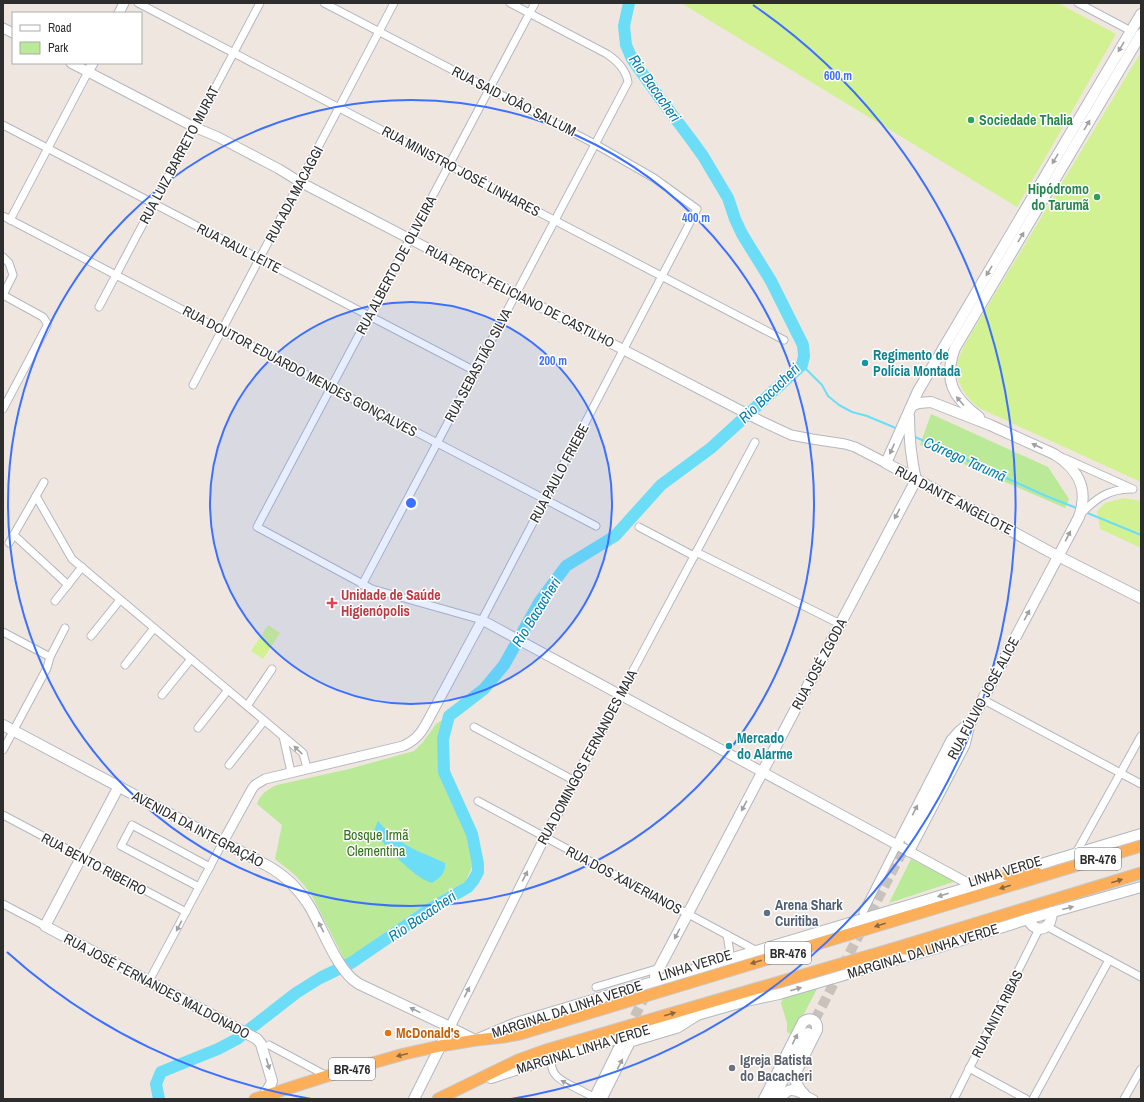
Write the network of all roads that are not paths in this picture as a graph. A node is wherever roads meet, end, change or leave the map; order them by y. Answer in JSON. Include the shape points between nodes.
{"nodes":[{"id":1,"x":124,"y":3,"type":"edge"},
{"id":2,"x":138,"y":3,"type":"edge"},
{"id":3,"x":260,"y":3,"type":"edge"},
{"id":4,"x":324,"y":3,"type":"edge"},
{"id":5,"x":394,"y":3,"type":"edge"},
{"id":6,"x":510,"y":3,"type":"edge"},
{"id":7,"x":535,"y":3,"type":"edge"},
{"id":8,"x":1078,"y":3,"type":"edge"},
{"id":9,"x":120,"y":12,"type":"edge"},
{"id":10,"x":529,"y":13,"type":"junction"},
{"id":11,"x":1141,"y":14,"type":"edge"},
{"id":12,"x":3,"y":28,"type":"edge"},
{"id":13,"x":379,"y":31,"type":"junction"},
{"id":14,"x":1131,"y":31,"type":"junction"},
{"id":15,"x":12,"y":32,"type":"edge"},
{"id":16,"x":1141,"y":34,"type":"edge"},
{"id":17,"x":233,"y":53,"type":"junction"},
{"id":18,"x":73,"y":64,"type":"edge"},
{"id":19,"x":92,"y":64,"type":"edge"},
{"id":20,"x":88,"y":72,"type":"junction"},
{"id":21,"x":489,"y":89,"type":"junction"},
{"id":22,"x":339,"y":108,"type":"junction"},
{"id":23,"x":3,"y":125,"type":"edge"},
{"id":24,"x":194,"y":127,"type":"junction"},
{"id":25,"x":595,"y":144,"type":"junction"},
{"id":26,"x":48,"y":149,"type":"junction"},
{"id":27,"x":449,"y":165,"type":"junction"},
{"id":28,"x":300,"y":182,"type":"junction"},
{"id":29,"x":154,"y":204,"type":"junction"},
{"id":30,"x":698,"y":210,"type":"joint"},
{"id":31,"x":3,"y":216,"type":"edge"},
{"id":32,"x":10,"y":220,"type":"junction"},
{"id":33,"x":554,"y":220,"type":"junction"},
{"id":34,"x":410,"y":239,"type":"junction"},
{"id":35,"x":3,"y":257,"type":"edge"},
{"id":36,"x":259,"y":259,"type":"junction"},
{"id":37,"x":3,"y":264,"type":"edge"},
{"id":38,"x":12,"y":271,"type":"junction"},
{"id":39,"x":116,"y":275,"type":"junction"},
{"id":40,"x":662,"y":276,"type":"junction"},
{"id":41,"x":516,"y":294,"type":"junction"},
{"id":42,"x":3,"y":295,"type":"edge"},
{"id":43,"x":99,"y":307,"type":"dead end"},
{"id":44,"x":369,"y":316,"type":"junction"},
{"id":45,"x":222,"y":330,"type":"junction"},
{"id":46,"x":784,"y":340,"type":"dead end"},
{"id":47,"x":624,"y":350,"type":"junction"},
{"id":48,"x":475,"y":371,"type":"junction"},
{"id":49,"x":193,"y":385,"type":"dead end"},
{"id":50,"x":331,"y":387,"type":"junction"},
{"id":51,"x":3,"y":409,"type":"edge"},
{"id":52,"x":909,"y":411,"type":"junction"},
{"id":53,"x":761,"y":421,"type":"joint"},
{"id":54,"x":906,"y":425,"type":"junction"},
{"id":55,"x":990,"y":425,"type":"junction"},
{"id":56,"x":755,"y":442,"type":"dead end"},
{"id":57,"x":437,"y":443,"type":"junction"},
{"id":58,"x":1054,"y":454,"type":"junction"},
{"id":59,"x":886,"y":463,"type":"junction"},
{"id":60,"x":916,"y":480,"type":"junction"},
{"id":61,"x":44,"y":482,"type":"dead end"},
{"id":62,"x":36,"y":496,"type":"junction"},
{"id":63,"x":545,"y":499,"type":"junction"},
{"id":64,"x":1085,"y":506,"type":"junction"},
{"id":65,"x":596,"y":526,"type":"dead end"},
{"id":66,"x":639,"y":527,"type":"dead end"},
{"id":67,"x":14,"y":535,"type":"junction"},
{"id":68,"x":10,"y":543,"type":"dead end"},
{"id":69,"x":695,"y":554,"type":"junction"},
{"id":70,"x":1058,"y":556,"type":"junction"},
{"id":71,"x":82,"y":567,"type":"junction"},
{"id":72,"x":68,"y":585,"type":"junction"},
{"id":73,"x":362,"y":585,"type":"junction"},
{"id":74,"x":1141,"y":598,"type":"edge"},
{"id":75,"x":120,"y":600,"type":"junction"},
{"id":76,"x":55,"y":601,"type":"dead end"},
{"id":77,"x":482,"y":620,"type":"junction"},
{"id":78,"x":840,"y":624,"type":"junction"},
{"id":79,"x":65,"y":628,"type":"dead end"},
{"id":80,"x":154,"y":628,"type":"junction"},
{"id":81,"x":3,"y":632,"type":"edge"},
{"id":82,"x":91,"y":636,"type":"dead end"},
{"id":83,"x":50,"y":657,"type":"junction"},
{"id":84,"x":191,"y":659,"type":"junction"},
{"id":85,"x":125,"y":666,"type":"dead end"},
{"id":86,"x":272,"y":669,"type":"dead end"},
{"id":87,"x":228,"y":690,"type":"junction"},
{"id":88,"x":162,"y":695,"type":"dead end"},
{"id":89,"x":620,"y":695,"type":"junction"},
{"id":90,"x":982,"y":699,"type":"junction"},
{"id":91,"x":246,"y":706,"type":"junction"},
{"id":92,"x":264,"y":721,"type":"junction"},
{"id":93,"x":971,"y":721,"type":"junction"},
{"id":94,"x":3,"y":725,"type":"edge"},
{"id":95,"x":474,"y":727,"type":"dead end"},
{"id":96,"x":198,"y":728,"type":"dead end"},
{"id":97,"x":13,"y":730,"type":"junction"},
{"id":98,"x":283,"y":736,"type":"junction"},
{"id":99,"x":1141,"y":736,"type":"edge"},
{"id":100,"x":3,"y":750,"type":"edge"},
{"id":101,"x":229,"y":765,"type":"dead end"},
{"id":102,"x":307,"y":768,"type":"junction"},
{"id":103,"x":291,"y":772,"type":"junction"},
{"id":104,"x":762,"y":772,"type":"junction"},
{"id":105,"x":1121,"y":773,"type":"junction"},
{"id":106,"x":575,"y":781,"type":"junction"},
{"id":107,"x":1141,"y":784,"type":"edge"},
{"id":108,"x":118,"y":786,"type":"junction"},
{"id":109,"x":478,"y":801,"type":"dead end"},
{"id":110,"x":3,"y":815,"type":"edge"},
{"id":111,"x":1141,"y":834,"type":"edge"},
{"id":112,"x":545,"y":837,"type":"junction"},
{"id":113,"x":909,"y":839,"type":"tunnel mouth"},
{"id":114,"x":223,"y":842,"type":"junction"},
{"id":115,"x":897,"y":845,"type":"junction"},
{"id":116,"x":1141,"y":846,"type":"edge"},
{"id":117,"x":909,"y":852,"type":"junction"},
{"id":118,"x":1076,"y":853,"type":"junction"},
{"id":119,"x":81,"y":857,"type":"junction"},
{"id":120,"x":210,"y":867,"type":"junction"},
{"id":121,"x":1055,"y":872,"type":"junction"},
{"id":122,"x":1141,"y":873,"type":"edge"},
{"id":123,"x":1007,"y":875,"type":"junction"},
{"id":124,"x":973,"y":886,"type":"junction"},
{"id":125,"x":199,"y":887,"type":"junction"},
{"id":126,"x":1141,"y":887,"type":"edge"},
{"id":127,"x":3,"y":904,"type":"edge"},
{"id":128,"x":186,"y":912,"type":"junction"},
{"id":129,"x":862,"y":912,"type":"dead end"},
{"id":130,"x":1052,"y":912,"type":"junction"},
{"id":131,"x":688,"y":914,"type":"junction"},
{"id":132,"x":1028,"y":919,"type":"junction"},
{"id":133,"x":45,"y":926,"type":"junction"},
{"id":134,"x":1043,"y":928,"type":"junction"},
{"id":135,"x":727,"y":936,"type":"junction"},
{"id":136,"x":892,"y":949,"type":"junction"},
{"id":137,"x":933,"y":949,"type":"junction"},
{"id":138,"x":757,"y":951,"type":"junction"},
{"id":139,"x":731,"y":959,"type":"junction"},
{"id":140,"x":1109,"y":960,"type":"junction"},
{"id":141,"x":657,"y":972,"type":"joint"},
{"id":142,"x":1141,"y":978,"type":"edge"},
{"id":143,"x":149,"y":981,"type":"junction"},
{"id":144,"x":596,"y":987,"type":"dead end"},
{"id":145,"x":704,"y":1013,"type":"junction"},
{"id":146,"x":450,"y":1027,"type":"junction"},
{"id":147,"x":808,"y":1033,"type":"tunnel mouth"},
{"id":148,"x":476,"y":1040,"type":"junction"},
{"id":149,"x":622,"y":1042,"type":"dead end"},
{"id":150,"x":269,"y":1045,"type":"dead end"},
{"id":151,"x":440,"y":1046,"type":"junction"},
{"id":152,"x":552,"y":1058,"type":"junction"},
{"id":153,"x":969,"y":1068,"type":"junction"},
{"id":154,"x":1141,"y":1069,"type":"edge"},
{"id":155,"x":328,"y":1076,"type":"junction"},
{"id":156,"x":462,"y":1087,"type":"junction"},
{"id":157,"x":804,"y":1094,"type":"junction"},
{"id":158,"x":260,"y":1098,"type":"edge"},
{"id":159,"x":414,"y":1099,"type":"edge"},
{"id":160,"x":438,"y":1099,"type":"edge"},
{"id":161,"x":598,"y":1099,"type":"edge"},
{"id":162,"x":764,"y":1099,"type":"edge"},
{"id":163,"x":773,"y":1099,"type":"edge"},
{"id":164,"x":780,"y":1099,"type":"edge"},
{"id":165,"x":814,"y":1099,"type":"edge"},
{"id":166,"x":954,"y":1099,"type":"edge"},
{"id":167,"x":1026,"y":1099,"type":"edge"},
{"id":168,"x":1033,"y":1099,"type":"edge"},
{"id":169,"x":1124,"y":1099,"type":"edge"}],
"edges":[{"from":1,"to":9,"type":"street"},
{"from":2,"to":17,"type":"street","name":"RUA MINISTRO JOSÉ LINHARES"},
{"from":3,"to":17,"type":"street","name":"RUA LUIZ BARRETO MURAT"},
{"from":4,"to":13,"type":"street","name":"RUA SAID JOÃO SALLUM"},
{"from":5,"to":13,"type":"street","name":"RUA ADA MACAGGI"},
{"from":6,"to":10,"type":"street"},
{"from":7,"to":10,"type":"street","name":"RUA ALBERTO DE OLIVEIRA"},
{"from":8,"to":14,"type":"street"},
{"from":10,"to":21,"type":"street","name":"RUA ALBERTO DE OLIVEIRA"},
{"from":10,"to":25,"type":"street","name":"RUA SEBASTIÃO SILVA","via":[[607,54],[616,61],[627,77],[628,82]]},
{"from":11,"to":14,"type":"main road"},
{"from":12,"to":15,"type":"street"},
{"from":13,"to":21,"type":"street","name":"RUA SAID JOÃO SALLUM"},
{"from":13,"to":22,"type":"street","name":"RUA ADA MACAGGI"},
{"from":14,"to":52,"type":"main road","one_way":true,"via":[[918,391]]},
{"from":55,"to":16,"type":"main road","one_way":true,"via":[[971,411],[956,395],[949,370],[952,356]]},
{"from":17,"to":22,"type":"street","name":"RUA MINISTRO JOSÉ LINHARES"},
{"from":17,"to":24,"type":"street","name":"RUA LUIZ BARRETO MURAT"},
{"from":18,"to":20,"type":"street","name":"RUA PERCY FELICIANO DE CASTILHO"},
{"from":19,"to":20,"type":"street"},
{"from":20,"to":24,"type":"street","name":"RUA PERCY FELICIANO DE CASTILHO"},
{"from":20,"to":26,"type":"street"},
{"from":21,"to":25,"type":"street","name":"RUA SAID JOÃO SALLUM"},
{"from":21,"to":27,"type":"street","name":"RUA ALBERTO DE OLIVEIRA"},
{"from":22,"to":27,"type":"street","name":"RUA MINISTRO JOSÉ LINHARES"},
{"from":22,"to":28,"type":"street","name":"RUA ADA MACAGGI"},
{"from":23,"to":26,"type":"street","name":"RUA RAUL LEITE"},
{"from":24,"to":28,"type":"street","name":"RUA PERCY FELICIANO DE CASTILHO","via":[[256,163]]},
{"from":24,"to":29,"type":"street","name":"RUA LUIZ BARRETO MURAT"},
{"from":25,"to":30,"type":"street","name":"RUA SAID JOÃO SALLUM","via":[[654,178]]},
{"from":25,"to":33,"type":"street","name":"RUA SEBASTIÃO SILVA"},
{"from":26,"to":29,"type":"street","name":"RUA RAUL LEITE"},
{"from":26,"to":32,"type":"street"},
{"from":27,"to":33,"type":"street","name":"RUA MINISTRO JOSÉ LINHARES"},
{"from":27,"to":34,"type":"street","name":"RUA ALBERTO DE OLIVEIRA"},
{"from":28,"to":34,"type":"street","name":"RUA PERCY FELICIANO DE CASTILHO"},
{"from":28,"to":36,"type":"street","name":"RUA ADA MACAGGI"},
{"from":29,"to":36,"type":"street","name":"RUA RAUL LEITE"},
{"from":29,"to":39,"type":"street","name":"RUA LUIZ BARRETO MURAT"},
{"from":30,"to":40,"type":"street","name":"RUA PAULO FRIEBE"},
{"from":31,"to":32,"type":"street","name":"RUA DOUTOR EDUARDO MENDES GONÇALVES"},
{"from":32,"to":39,"type":"street","name":"RUA DOUTOR EDUARDO MENDES GONÇALVES"},
{"from":33,"to":40,"type":"street","name":"RUA MINISTRO JOSÉ LINHARES"},
{"from":33,"to":41,"type":"street","name":"RUA SEBASTIÃO SILVA"},
{"from":34,"to":41,"type":"street","name":"RUA PERCY FELICIANO DE CASTILHO"},
{"from":34,"to":44,"type":"street","name":"RUA ALBERTO DE OLIVEIRA"},
{"from":35,"to":38,"type":"street"},
{"from":36,"to":44,"type":"street","name":"RUA RAUL LEITE"},
{"from":36,"to":45,"type":"street","name":"RUA ADA MACAGGI"},
{"from":37,"to":38,"type":"street"},
{"from":38,"to":42,"type":"street","via":[[12,278]]},
{"from":39,"to":43,"type":"street","name":"RUA LUIZ BARRETO MURAT"},
{"from":39,"to":45,"type":"street","name":"RUA DOUTOR EDUARDO MENDES GONÇALVES"},
{"from":40,"to":46,"type":"street","name":"RUA MINISTRO JOSÉ LINHARES"},
{"from":40,"to":47,"type":"street","name":"RUA PAULO FRIEBE"},
{"from":41,"to":47,"type":"street","name":"RUA PERCY FELICIANO DE CASTILHO"},
{"from":41,"to":48,"type":"street","name":"RUA SEBASTIÃO SILVA"},
{"from":42,"to":51,"type":"street","via":[[44,317],[47,326]]},
{"from":44,"to":48,"type":"street","name":"RUA RAUL LEITE"},
{"from":44,"to":50,"type":"street","name":"RUA ALBERTO DE OLIVEIRA"},
{"from":45,"to":49,"type":"street","name":"RUA ADA MACAGGI"},
{"from":45,"to":50,"type":"street","name":"RUA DOUTOR EDUARDO MENDES GONÇALVES"},
{"from":47,"to":53,"type":"street","name":"RUA PERCY FELICIANO DE CASTILHO"},
{"from":47,"to":63,"type":"street","name":"RUA PAULO FRIEBE"},
{"from":48,"to":57,"type":"street","name":"RUA SEBASTIÃO SILVA"},
{"from":50,"to":57,"type":"street","name":"RUA DOUTOR EDUARDO MENDES GONÇALVES"},
{"from":50,"to":73,"type":"street","name":"RUA ALBERTO DE OLIVEIRA","via":[[257,528]]},
{"from":52,"to":54,"type":"main road"},
{"from":52,"to":55,"type":"main road","via":[[919,403],[931,402]]},
{"from":53,"to":59,"type":"street","name":"RUA DANTE ANGELOTE","via":[[800,437],[845,444]]},
{"from":54,"to":59,"type":"main road","one_way":true},
{"from":54,"to":60,"type":"main road"},
{"from":58,"to":55,"type":"main road","one_way":true},
{"from":56,"to":69,"type":"street","name":"RUA DOMINGOS FERNANDES MAIA"},
{"from":57,"to":63,"type":"street","name":"RUA DOUTOR EDUARDO MENDES GONÇALVES"},
{"from":57,"to":73,"type":"street","name":"RUA SEBASTIÃO SILVA"},
{"from":58,"to":64,"type":"main road","via":[[1069,465],[1078,477]]},
{"from":58,"to":64,"type":"street","via":[[1133,489],[1108,493]]},
{"from":59,"to":60,"type":"main road","name":"RUA DANTE ANGELOTE"},
{"from":60,"to":70,"type":"main road","name":"RUA DANTE ANGELOTE"},
{"from":60,"to":78,"type":"main road","name":"RUA JOSÉ ZGODA","one_way":true},
{"from":61,"to":62,"type":"street"},
{"from":62,"to":67,"type":"street"},
{"from":62,"to":71,"type":"street","via":[[72,559]]},
{"from":63,"to":65,"type":"street","name":"RUA DOUTOR EDUARDO MENDES GONÇALVES"},
{"from":63,"to":77,"type":"street","name":"RUA PAULO FRIEBE"},
{"from":70,"to":64,"type":"main road","name":"RUA FÚLVIO JOSÉ ALICE","one_way":true},
{"from":66,"to":69,"type":"street"},
{"from":67,"to":68,"type":"street"},
{"from":67,"to":72,"type":"street"},
{"from":69,"to":78,"type":"street"},
{"from":69,"to":89,"type":"street","name":"RUA DOMINGOS FERNANDES MAIA"},
{"from":70,"to":74,"type":"main road","name":"RUA DANTE ANGELOTE"},
{"from":90,"to":70,"type":"main road","name":"RUA FÚLVIO JOSÉ ALICE","one_way":true},
{"from":71,"to":72,"type":"street"},
{"from":71,"to":75,"type":"street"},
{"from":72,"to":76,"type":"street"},
{"from":73,"to":77,"type":"street"},
{"from":75,"to":80,"type":"street"},
{"from":75,"to":82,"type":"street"},
{"from":77,"to":89,"type":"street"},
{"from":77,"to":102,"type":"street","name":"RUA PAULO FRIEBE","via":[[426,724],[414,740],[402,746]]},
{"from":78,"to":104,"type":"main road","name":"RUA JOSÉ ZGODA"},
{"from":79,"to":83,"type":"street"},
{"from":80,"to":84,"type":"street"},
{"from":80,"to":85,"type":"street"},
{"from":81,"to":83,"type":"street"},
{"from":83,"to":97,"type":"street","via":[[47,668]]},
{"from":84,"to":87,"type":"street"},
{"from":84,"to":88,"type":"street"},
{"from":86,"to":91,"type":"street"},
{"from":87,"to":91,"type":"street"},
{"from":87,"to":96,"type":"street"},
{"from":89,"to":104,"type":"street"},
{"from":89,"to":106,"type":"street","name":"RUA DOMINGOS FERNANDES MAIA"},
{"from":90,"to":93,"type":"main road","name":"RUA FÚLVIO JOSÉ ALICE"},
{"from":90,"to":105,"type":"street"},
{"from":91,"to":92,"type":"street"},
{"from":92,"to":98,"type":"street"},
{"from":92,"to":101,"type":"street"},
{"from":93,"to":113,"type":"main road","name":"RUA FÚLVIO JOSÉ ALICE"},
{"from":115,"to":93,"type":"street","one_way":true,"via":[[951,740]]},
{"from":93,"to":117,"type":"street","via":[[965,745]]},
{"from":94,"to":97,"type":"main road","name":"AVENIDA DA INTEGRAÇÃO"},
{"from":95,"to":106,"type":"street"},
{"from":97,"to":100,"type":"street"},
{"from":97,"to":108,"type":"main road","name":"AVENIDA DA INTEGRAÇÃO"},
{"from":102,"to":98,"type":"street","one_way":true,"via":[[303,753]]},
{"from":98,"to":103,"type":"street"},
{"from":99,"to":105,"type":"street"},
{"from":102,"to":103,"type":"street"},
{"from":103,"to":114,"type":"street","via":[[265,779],[255,785]]},
{"from":104,"to":115,"type":"street"},
{"from":104,"to":131,"type":"main road","name":"RUA JOSÉ ZGODA","one_way":true},
{"from":105,"to":107,"type":"street"},
{"from":105,"to":118,"type":"street"},
{"from":106,"to":112,"type":"street","name":"RUA DOMINGOS FERNANDES MAIA"},
{"from":108,"to":114,"type":"main road","name":"AVENIDA DA INTEGRAÇÃO"},
{"from":108,"to":119,"type":"main road"},
{"from":109,"to":112,"type":"street","name":"RUA DOS XAVERIANOS"},
{"from":110,"to":119,"type":"street","name":"RUA BENTO RIBEIRO"},
{"from":111,"to":118,"type":"main road","name":"MARGINAL DA LINHA VERDE"},
{"from":112,"to":131,"type":"street","name":"RUA DOS XAVERIANOS"},
{"from":146,"to":112,"type":"street","name":"RUA DOMINGOS FERNANDES MAIA","one_way":true},
{"from":114,"to":120,"type":"street"},
{"from":146,"to":114,"type":"main road","name":"AVENIDA DA INTEGRAÇÃO","one_way":true,"via":[[352,979],[344,971],[310,906],[297,889],[275,870]]},
{"from":115,"to":117,"type":"street"},
{"from":115,"to":129,"type":"street"},
{"from":116,"to":121,"type":"highway","name":"LINHA VERDE","number":"BR-476"},
{"from":117,"to":124,"type":"street"},
{"from":118,"to":123,"type":"main road","name":"MARGINAL DA LINHA VERDE"},
{"from":119,"to":128,"type":"street","name":"RUA BENTO RIBEIRO"},
{"from":119,"to":133,"type":"main road"},
{"from":120,"to":125,"type":"street"},
{"from":120,"to":125,"type":"street","via":[[132,825],[121,846]]},
{"from":121,"to":123,"type":"highway"},
{"from":121,"to":148,"type":"highway","name":"LINHA VERDE","number":"BR-476","one_way":true,"via":[[520,1034]]},
{"from":136,"to":122,"type":"highway","number":"BR-476","one_way":true},
{"from":123,"to":124,"type":"main road","name":"MARGINAL DA LINHA VERDE"},
{"from":124,"to":138,"type":"main road","name":"MARGINAL DA LINHA VERDE","one_way":true},
{"from":125,"to":128,"type":"street"},
{"from":130,"to":126,"type":"main road","name":"MARGINAL DA LINHA VERDE","one_way":true},
{"from":127,"to":133,"type":"street"},
{"from":128,"to":143,"type":"street","one_way":true},
{"from":130,"to":132,"type":"main road","name":"MARGINAL DA LINHA VERDE"},
{"from":130,"to":134,"type":"main road","via":[[1049,923]]},
{"from":131,"to":135,"type":"street","name":"RUA DOS XAVERIANOS"},
{"from":131,"to":141,"type":"main road","name":"RUA JOSÉ ZGODA","one_way":true},
{"from":132,"to":134,"type":"main road","via":[[1032,925]]},
{"from":132,"to":137,"type":"main road","name":"MARGINAL DA LINHA VERDE"},
{"from":133,"to":143,"type":"main road","name":"RUA JOSÉ FERNANDES MALDONADO"},
{"from":134,"to":140,"type":"street"},
{"from":134,"to":153,"type":"street","name":"RUA ANITA RIBAS"},
{"from":135,"to":138,"type":"street","name":"RUA DOS XAVERIANOS"},
{"from":135,"to":139,"type":"street"},
{"from":136,"to":137,"type":"highway"},
{"from":156,"to":136,"type":"highway","number":"BR-476","one_way":true,"via":[[518,1060],[546,1050]]},
{"from":145,"to":137,"type":"main road","name":"MARGINAL DA LINHA VERDE","one_way":true},
{"from":138,"to":139,"type":"main road","name":"MARGINAL DA LINHA VERDE"},
{"from":139,"to":148,"type":"main road","name":"MARGINAL DA LINHA VERDE","via":[[516,1023]]},
{"from":140,"to":142,"type":"street"},
{"from":140,"to":168,"type":"street"},
{"from":141,"to":144,"type":"street"},
{"from":143,"to":158,"type":"main road","name":"RUA JOSÉ FERNANDES MALDONADO","one_way":true,"via":[[258,1039],[262,1044],[272,1077],[271,1084]]},
{"from":145,"to":152,"type":"main road","name":"MARGINAL LINHA VERDE"},
{"from":161,"to":145,"type":"street","one_way":true,"via":[[631,1043],[678,1029]]},
{"from":146,"to":148,"type":"street"},
{"from":146,"to":151,"type":"main road","name":"RUA DOMINGOS FERNANDES MAIA"},
{"from":147,"to":163,"type":"main road"},
{"from":148,"to":151,"type":"highway","name":"LINHA VERDE","number":"BR-476"},
{"from":149,"to":161,"type":"main road"},
{"from":150,"to":155,"type":"street"},
{"from":151,"to":155,"type":"highway","name":"LINHA VERDE","number":"BR-476","one_way":true},
{"from":151,"to":159,"type":"main road","name":"RUA DOMINGOS FERNANDES MAIA"},
{"from":152,"to":156,"type":"main road","name":"MARGINAL LINHA VERDE"},
{"from":161,"to":152,"type":"street","one_way":true,"via":[[557,1077],[551,1067]]},
{"from":153,"to":166,"type":"street","name":"RUA ANITA RIBAS"},
{"from":153,"to":167,"type":"street"},
{"from":154,"to":169,"type":"street"},
{"from":155,"to":158,"type":"highway","name":"LINHA VERDE","number":"BR-476"},
{"from":156,"to":160,"type":"highway","number":"BR-476"},
{"from":162,"to":157,"type":"main road","one_way":true,"via":[[803,1022],[811,1019],[815,1021],[817,1030],[794,1078]]},
{"from":157,"to":164,"type":"main road","via":[[791,1090]]},
{"from":157,"to":165,"type":"street"}]}
